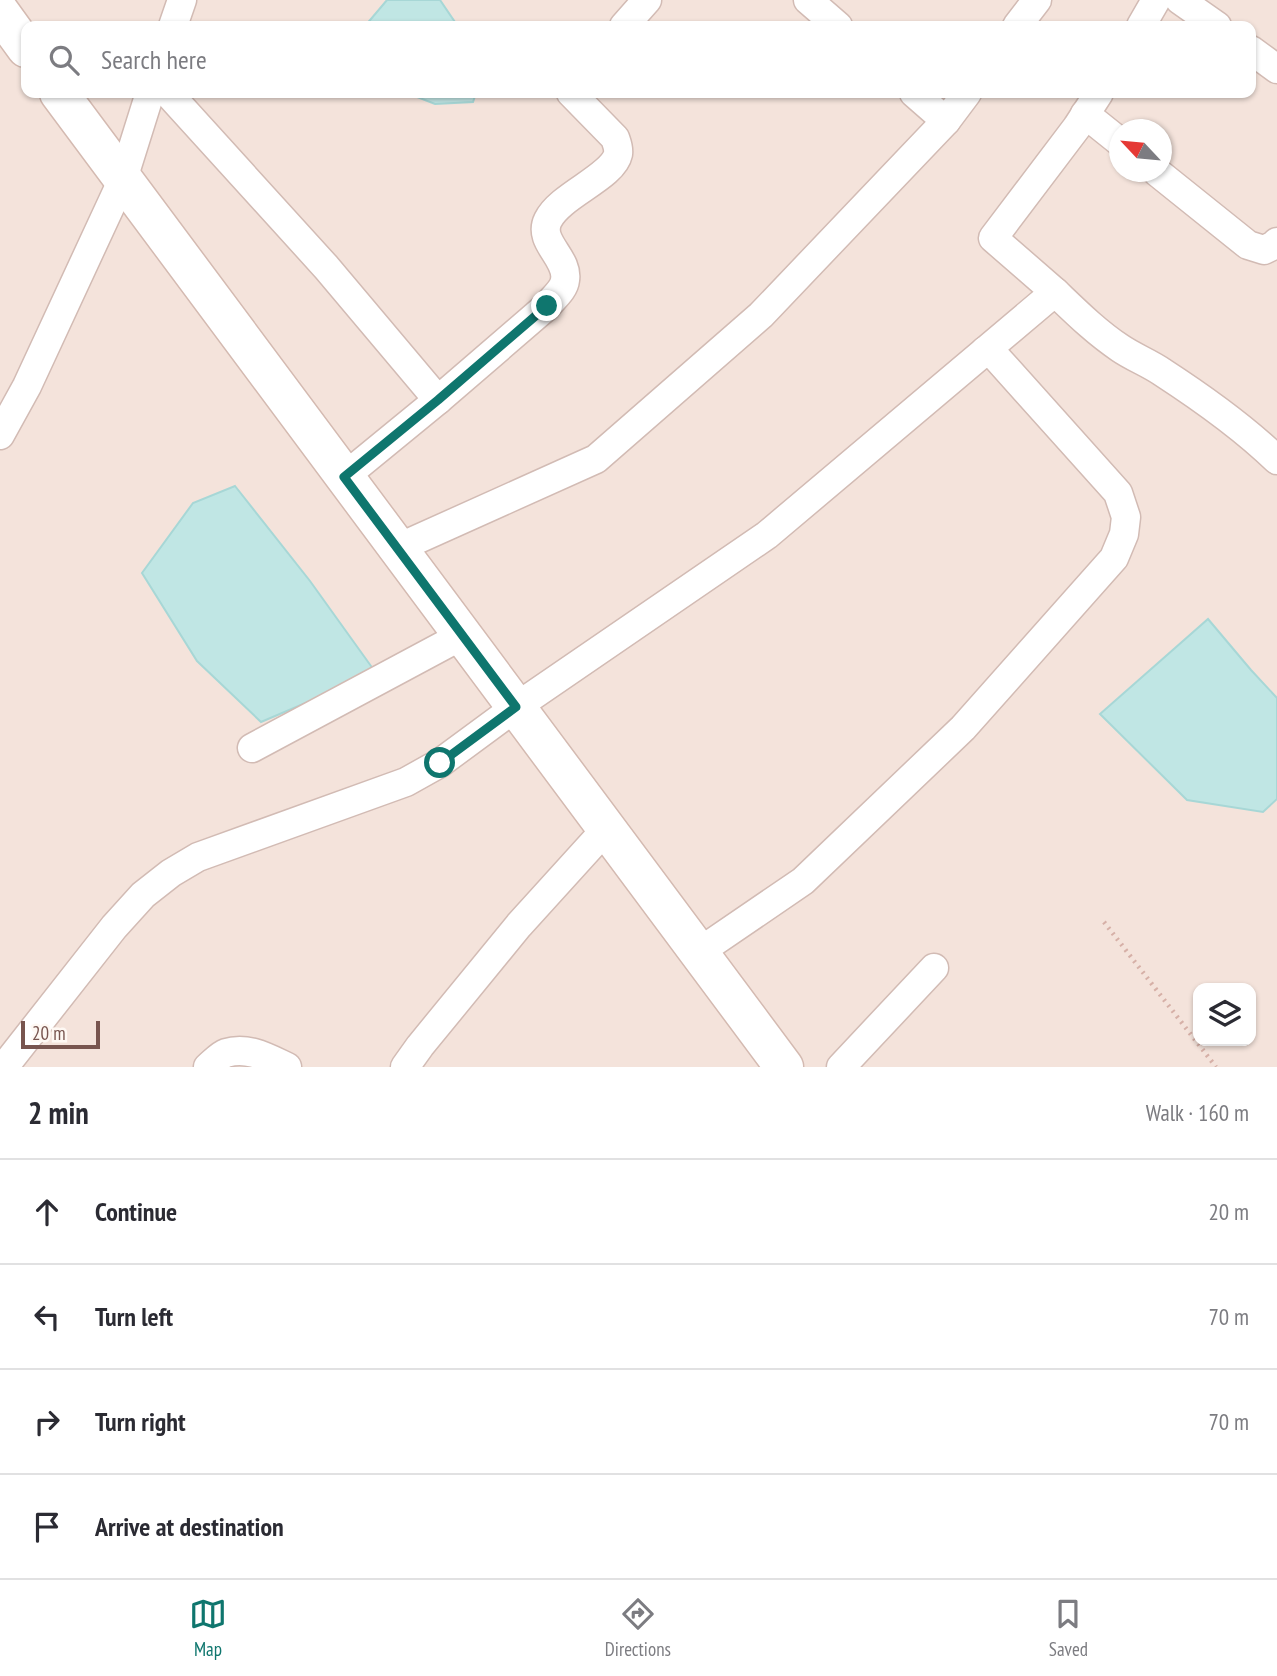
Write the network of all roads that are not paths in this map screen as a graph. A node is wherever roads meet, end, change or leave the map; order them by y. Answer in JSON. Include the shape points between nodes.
{"nodes":[{"id":1,"x":182,"y":0,"type":"edge"},
{"id":2,"x":647,"y":0,"type":"edge"},
{"id":3,"x":808,"y":0,"type":"edge"},
{"id":4,"x":1037,"y":0,"type":"edge"},
{"id":5,"x":1180,"y":0,"type":"edge"},
{"id":6,"x":0,"y":12,"type":"edge"},
{"id":7,"x":175,"y":21,"type":"edge"},
{"id":8,"x":628,"y":21,"type":"edge"},
{"id":9,"x":832,"y":21,"type":"edge"},
{"id":10,"x":1021,"y":21,"type":"edge"},
{"id":11,"x":1210,"y":21,"type":"edge"},
{"id":12,"x":21,"y":41,"type":"edge"},
{"id":13,"x":1256,"y":54,"type":"edge"},
{"id":14,"x":1277,"y":69,"type":"edge"},
{"id":15,"x":63,"y":98,"type":"edge"},
{"id":16,"x":148,"y":98,"type":"edge"},
{"id":17,"x":173,"y":98,"type":"edge"},
{"id":18,"x":575,"y":98,"type":"edge"},
{"id":19,"x":920,"y":98,"type":"edge"},
{"id":20,"x":963,"y":98,"type":"edge"},
{"id":21,"x":1092,"y":104,"type":"edge"},
{"id":22,"x":946,"y":121,"type":"junction"},
{"id":23,"x":1109,"y":128,"type":"edge"},
{"id":24,"x":123,"y":179,"type":"junction"},
{"id":25,"x":1169,"y":182,"type":"edge"},
{"id":26,"x":1277,"y":242,"type":"edge"},
{"id":27,"x":1055,"y":292,"type":"junction"},
{"id":28,"x":985,"y":351,"type":"junction"},
{"id":29,"x":438,"y":400,"type":"junction"},
{"id":30,"x":0,"y":435,"type":"edge"},
{"id":31,"x":1277,"y":460,"type":"edge"},
{"id":32,"x":344,"y":477,"type":"junction"},
{"id":33,"x":398,"y":548,"type":"junction"},
{"id":34,"x":463,"y":635,"type":"junction"},
{"id":35,"x":516,"y":707,"type":"junction"},
{"id":36,"x":252,"y":747,"type":"dead end"},
{"id":37,"x":607,"y":828,"type":"junction"},
{"id":38,"x":699,"y":952,"type":"junction"},
{"id":39,"x":934,"y":968,"type":"dead end"},
{"id":40,"x":4,"y":1067,"type":"edge"},
{"id":41,"x":208,"y":1067,"type":"edge"},
{"id":42,"x":286,"y":1067,"type":"edge"},
{"id":43,"x":405,"y":1067,"type":"edge"},
{"id":44,"x":783,"y":1067,"type":"edge"},
{"id":45,"x":841,"y":1067,"type":"edge"}],
"edges":[{"from":1,"to":7,"type":"street"},
{"from":2,"to":8,"type":"street"},
{"from":3,"to":9,"type":"street"},
{"from":4,"to":10,"type":"street"},
{"from":5,"to":11,"type":"street"},
{"from":6,"to":12,"type":"main road"},
{"from":13,"to":14,"type":"street"},
{"from":15,"to":24,"type":"main road"},
{"from":16,"to":24,"type":"street"},
{"from":17,"to":29,"type":"street","via":[[326,267]]},
{"from":18,"to":29,"type":"street","via":[[615,138],[619,148],[608,169],[548,220],[548,240],[565,269],[565,280],[547,306]]},
{"from":19,"to":22,"type":"street"},
{"from":20,"to":22,"type":"street"},
{"from":21,"to":23,"type":"street"},
{"from":21,"to":27,"type":"street","via":[[993,239]]},
{"from":22,"to":33,"type":"street","via":[[761,316],[596,459]]},
{"from":24,"to":30,"type":"street"},
{"from":24,"to":32,"type":"main road"},
{"from":25,"to":26,"type":"street","via":[[1248,245],[1264,250]]},
{"from":27,"to":28,"type":"street"},
{"from":27,"to":31,"type":"street","via":[[1110,340],[1206,402]]},
{"from":28,"to":35,"type":"street","via":[[767,535]]},
{"from":28,"to":38,"type":"street","via":[[996,357],[1118,493],[1126,517],[1114,558],[963,728],[803,881]]},
{"from":29,"to":32,"type":"street"},
{"from":32,"to":33,"type":"main road"},
{"from":33,"to":34,"type":"main road"},
{"from":34,"to":35,"type":"main road"},
{"from":34,"to":36,"type":"street"},
{"from":35,"to":37,"type":"main road"},
{"from":35,"to":40,"type":"street","via":[[406,782],[198,857],[171,873],[114,927]]},
{"from":37,"to":38,"type":"main road"},
{"from":37,"to":43,"type":"street","via":[[519,925]]},
{"from":38,"to":44,"type":"main road"},
{"from":39,"to":45,"type":"street"},
{"from":41,"to":42,"type":"street","via":[[225,1054],[242,1051]]}]}
